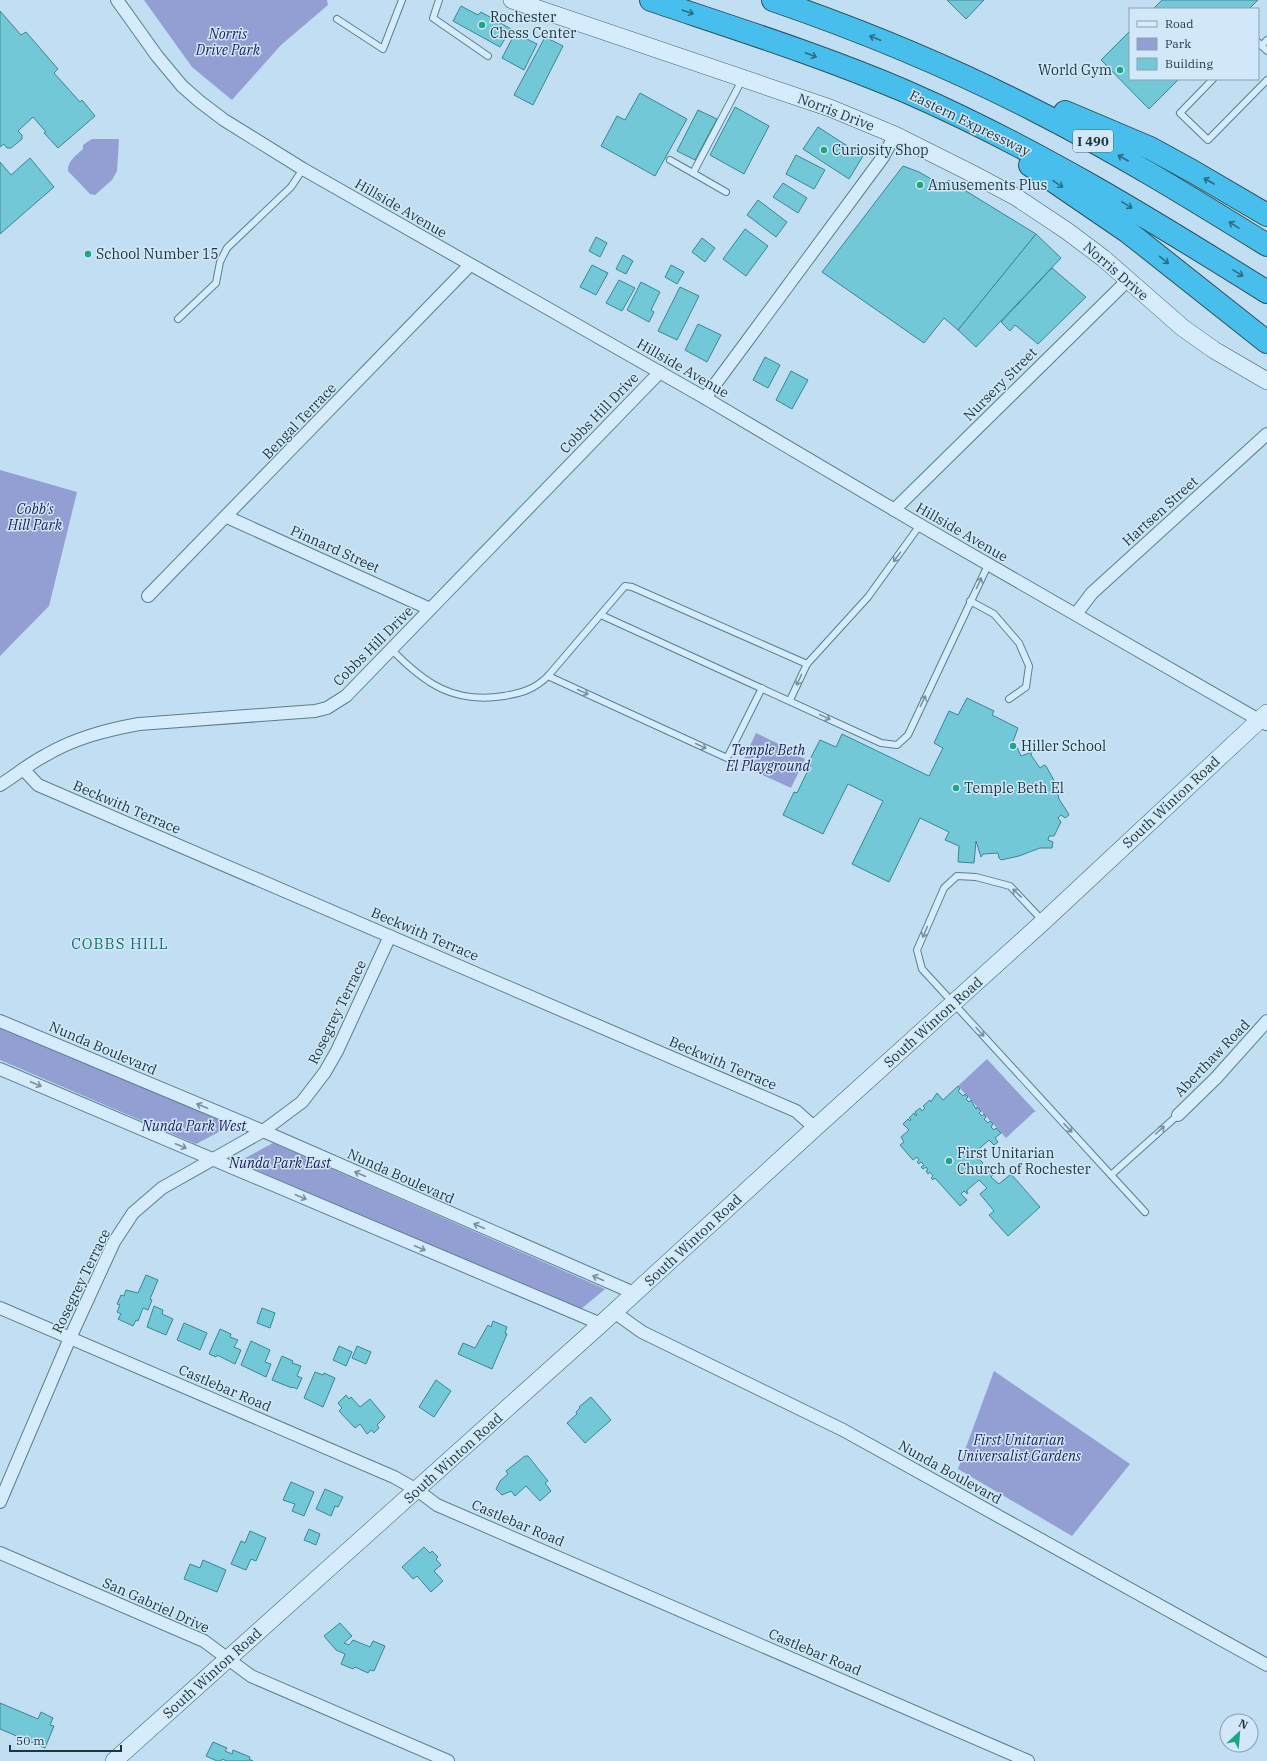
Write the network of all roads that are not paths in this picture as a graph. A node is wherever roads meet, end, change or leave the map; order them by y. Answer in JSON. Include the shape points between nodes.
{"nodes":[{"id":1,"x":116,"y":0,"type":"edge"},
{"id":2,"x":402,"y":0,"type":"edge"},
{"id":3,"x":439,"y":0,"type":"edge"},
{"id":4,"x":512,"y":0,"type":"edge"},
{"id":5,"x":651,"y":0,"type":"edge"},
{"id":6,"x":773,"y":0,"type":"edge"},
{"id":7,"x":336,"y":19,"type":"dead end"},
{"id":8,"x":1267,"y":40,"type":"edge"},
{"id":9,"x":1260,"y":44,"type":"edge"},
{"id":10,"x":1267,"y":51,"type":"edge"},
{"id":11,"x":912,"y":52,"type":"junction"},
{"id":12,"x":488,"y":56,"type":"dead end"},
{"id":13,"x":743,"y":78,"type":"junction"},
{"id":14,"x":1212,"y":80,"type":"edge"},
{"id":15,"x":1267,"y":80,"type":"edge"},
{"id":16,"x":956,"y":115,"type":"junction"},
{"id":17,"x":895,"y":135,"type":"junction"},
{"id":18,"x":670,"y":160,"type":"dead end"},
{"id":19,"x":303,"y":169,"type":"junction"},
{"id":20,"x":693,"y":173,"type":"junction"},
{"id":21,"x":726,"y":192,"type":"dead end"},
{"id":22,"x":1267,"y":215,"type":"edge"},
{"id":23,"x":1267,"y":246,"type":"edge"},
{"id":24,"x":470,"y":265,"type":"junction"},
{"id":25,"x":1128,"y":280,"type":"junction"},
{"id":26,"x":1267,"y":292,"type":"edge"},
{"id":27,"x":178,"y":319,"type":"dead end"},
{"id":28,"x":1267,"y":342,"type":"edge"},
{"id":29,"x":660,"y":372,"type":"junction"},
{"id":30,"x":1267,"y":381,"type":"edge"},
{"id":31,"x":705,"y":398,"type":"junction"},
{"id":32,"x":1267,"y":434,"type":"edge"},
{"id":33,"x":894,"y":510,"type":"junction"},
{"id":34,"x":227,"y":517,"type":"junction"},
{"id":35,"x":920,"y":525,"type":"junction"},
{"id":36,"x":988,"y":565,"type":"junction"},
{"id":37,"x":148,"y":596,"type":"dead end"},
{"id":38,"x":970,"y":601,"type":"junction"},
{"id":39,"x":430,"y":609,"type":"junction"},
{"id":40,"x":1076,"y":614,"type":"junction"},
{"id":41,"x":601,"y":615,"type":"junction"},
{"id":42,"x":391,"y":649,"type":"junction"},
{"id":43,"x":807,"y":664,"type":"junction"},
{"id":44,"x":548,"y":676,"type":"junction"},
{"id":45,"x":762,"y":688,"type":"junction"},
{"id":46,"x":1009,"y":699,"type":"dead end"},
{"id":47,"x":790,"y":700,"type":"junction"},
{"id":48,"x":1265,"y":719,"type":"edge"},
{"id":49,"x":24,"y":770,"type":"junction"},
{"id":50,"x":0,"y":785,"type":"edge"},
{"id":51,"x":1043,"y":922,"type":"junction"},
{"id":52,"x":390,"y":936,"type":"junction"},
{"id":53,"x":954,"y":1003,"type":"junction"},
{"id":54,"x":0,"y":1021,"type":"edge"},
{"id":55,"x":1267,"y":1021,"type":"edge"},
{"id":56,"x":0,"y":1068,"type":"edge"},
{"id":57,"x":1178,"y":1115,"type":"joint"},
{"id":58,"x":815,"y":1128,"type":"junction"},
{"id":59,"x":263,"y":1131,"type":"junction"},
{"id":60,"x":213,"y":1160,"type":"junction"},
{"id":61,"x":1111,"y":1175,"type":"junction"},
{"id":62,"x":1145,"y":1212,"type":"dead end"},
{"id":63,"x":634,"y":1293,"type":"junction"},
{"id":64,"x":0,"y":1308,"type":"edge"},
{"id":65,"x":614,"y":1312,"type":"junction"},
{"id":66,"x":601,"y":1324,"type":"junction"},
{"id":67,"x":70,"y":1338,"type":"junction"},
{"id":68,"x":417,"y":1490,"type":"junction"},
{"id":69,"x":0,"y":1502,"type":"edge"},
{"id":70,"x":0,"y":1553,"type":"edge"},
{"id":71,"x":228,"y":1659,"type":"junction"},
{"id":72,"x":1267,"y":1665,"type":"edge"},
{"id":73,"x":114,"y":1761,"type":"edge"},
{"id":74,"x":448,"y":1761,"type":"edge"},
{"id":75,"x":1028,"y":1761,"type":"edge"}],
"edges":[{"from":1,"to":19,"type":"street","name":"Hillside Avenue","via":[[157,56],[198,102]]},
{"from":2,"to":7,"type":"lane","via":[[383,49]]},
{"from":3,"to":12,"type":"lane","via":[[433,18]]},
{"from":4,"to":13,"type":"main road","name":"Norris Drive"},
{"from":5,"to":16,"type":"highway","name":"Eastern Expressway","number":"I 490","one_way":true,"via":[[807,53],[882,82]]},
{"from":11,"to":6,"type":"highway","number":"I 490","one_way":true},
{"from":8,"to":9,"type":"lane"},
{"from":9,"to":10,"type":"lane"},
{"from":22,"to":11,"type":"highway","one_way":true,"via":[[1134,141]]},
{"from":23,"to":11,"type":"highway","number":"I 490","one_way":true,"via":[[1101,146],[1010,98]]},
{"from":13,"to":17,"type":"main road","name":"Norris Drive","via":[[836,110]]},
{"from":13,"to":20,"type":"lane"},
{"from":14,"to":15,"type":"lane","via":[[1180,113],[1208,140]]},
{"from":16,"to":26,"type":"highway","name":"Eastern Expressway","number":"I 490","one_way":true,"via":[[1101,190]]},
{"from":16,"to":28,"type":"highway","one_way":true,"via":[[1128,232]]},
{"from":17,"to":25,"type":"main road","name":"Norris Drive","via":[[1029,206],[1079,239]]},
{"from":17,"to":31,"type":"street","via":[[878,163]]},
{"from":18,"to":20,"type":"lane"},
{"from":19,"to":24,"type":"street","name":"Hillside Avenue"},
{"from":19,"to":27,"type":"lane","via":[[291,187],[227,248],[220,262],[216,283]]},
{"from":20,"to":21,"type":"lane"},
{"from":24,"to":29,"type":"street","name":"Hillside Avenue"},
{"from":24,"to":34,"type":"street","name":"Bengal Terrace"},
{"from":25,"to":30,"type":"main road","name":"Norris Drive","via":[[1195,337]]},
{"from":25,"to":33,"type":"street","name":"Nursery Street"},
{"from":29,"to":31,"type":"street","name":"Hillside Avenue"},
{"from":29,"to":39,"type":"street","name":"Cobbs Hill Drive"},
{"from":31,"to":33,"type":"street","name":"Hillside Avenue"},
{"from":32,"to":40,"type":"street","name":"Hartsen Street","via":[[1092,593]]},
{"from":33,"to":35,"type":"street","name":"Hillside Avenue"},
{"from":34,"to":37,"type":"street","name":"Bengal Terrace"},
{"from":34,"to":39,"type":"street","name":"Pinnard Street"},
{"from":35,"to":36,"type":"street","name":"Hillside Avenue"},
{"from":35,"to":43,"type":"lane","one_way":true,"via":[[868,597]]},
{"from":38,"to":36,"type":"lane","one_way":true},
{"from":36,"to":40,"type":"street","name":"Hillside Avenue"},
{"from":38,"to":46,"type":"lane","via":[[994,614],[1019,643],[1029,666],[1026,687]]},
{"from":47,"to":38,"type":"lane","one_way":true,"via":[[881,743],[897,744],[908,735]]},
{"from":39,"to":42,"type":"street","name":"Cobbs Hill Drive"},
{"from":40,"to":48,"type":"street","name":"Hillside Avenue"},
{"from":41,"to":43,"type":"lane","via":[[625,586],[632,587]]},
{"from":41,"to":44,"type":"lane"},
{"from":41,"to":45,"type":"lane"},
{"from":42,"to":44,"type":"lane","via":[[426,680],[452,694],[466,698],[484,699],[522,693],[538,686]]},
{"from":42,"to":49,"type":"street","name":"Cobbs Hill Drive","via":[[346,696],[327,708],[115,728],[72,742],[45,755]]},
{"from":43,"to":47,"type":"lane","one_way":true},
{"from":44,"to":45,"type":"lane","one_way":true,"via":[[727,758]]},
{"from":45,"to":47,"type":"lane"},
{"from":48,"to":51,"type":"main road","name":"South Winton Road"},
{"from":49,"to":50,"type":"street","name":"Cobbs Hill Drive"},
{"from":49,"to":52,"type":"street","name":"Beckwith Terrace","via":[[38,785]]},
{"from":51,"to":53,"type":"main road","name":"South Winton Road"},
{"from":51,"to":53,"type":"lane","one_way":true,"via":[[1010,886],[976,877],[957,876],[944,888],[917,950],[922,969]]},
{"from":52,"to":58,"type":"street","name":"Beckwith Terrace","via":[[796,1111]]},
{"from":52,"to":59,"type":"street","name":"Rosegrey Terrace","via":[[349,1028],[325,1072],[302,1102]]},
{"from":53,"to":58,"type":"main road","name":"South Winton Road"},
{"from":53,"to":61,"type":"lane","one_way":true},
{"from":59,"to":54,"type":"street","name":"Nunda Boulevard","one_way":true},
{"from":55,"to":57,"type":"street","name":"Aberthaw Road","via":[[1216,1078]]},
{"from":56,"to":60,"type":"street","one_way":true},
{"from":61,"to":57,"type":"lane","one_way":true},
{"from":58,"to":63,"type":"main road","name":"South Winton Road"},
{"from":59,"to":60,"type":"street","name":"Rosegrey Terrace"},
{"from":63,"to":59,"type":"street","name":"Nunda Boulevard","one_way":true},
{"from":60,"to":66,"type":"street","one_way":true},
{"from":60,"to":67,"type":"street","name":"Rosegrey Terrace","via":[[162,1188],[133,1213],[114,1242]]},
{"from":61,"to":62,"type":"lane"},
{"from":63,"to":65,"type":"main road","name":"South Winton Road"},
{"from":64,"to":67,"type":"street","name":"Castlebar Road"},
{"from":65,"to":66,"type":"main road","name":"South Winton Road"},
{"from":65,"to":72,"type":"street","name":"Nunda Boulevard","via":[[642,1332],[843,1430]]},
{"from":66,"to":68,"type":"main road","name":"South Winton Road"},
{"from":67,"to":68,"type":"street","name":"Castlebar Road","via":[[394,1477]]},
{"from":67,"to":69,"type":"street","name":"Rosegrey Terrace"},
{"from":68,"to":71,"type":"main road","name":"South Winton Road"},
{"from":68,"to":75,"type":"street","name":"Castlebar Road","via":[[437,1505]]},
{"from":70,"to":71,"type":"street","name":"San Gabriel Drive","via":[[204,1641]]},
{"from":71,"to":73,"type":"main road","name":"South Winton Road"},
{"from":71,"to":74,"type":"street","name":"San Gabriel Drive","via":[[251,1676]]}]}
